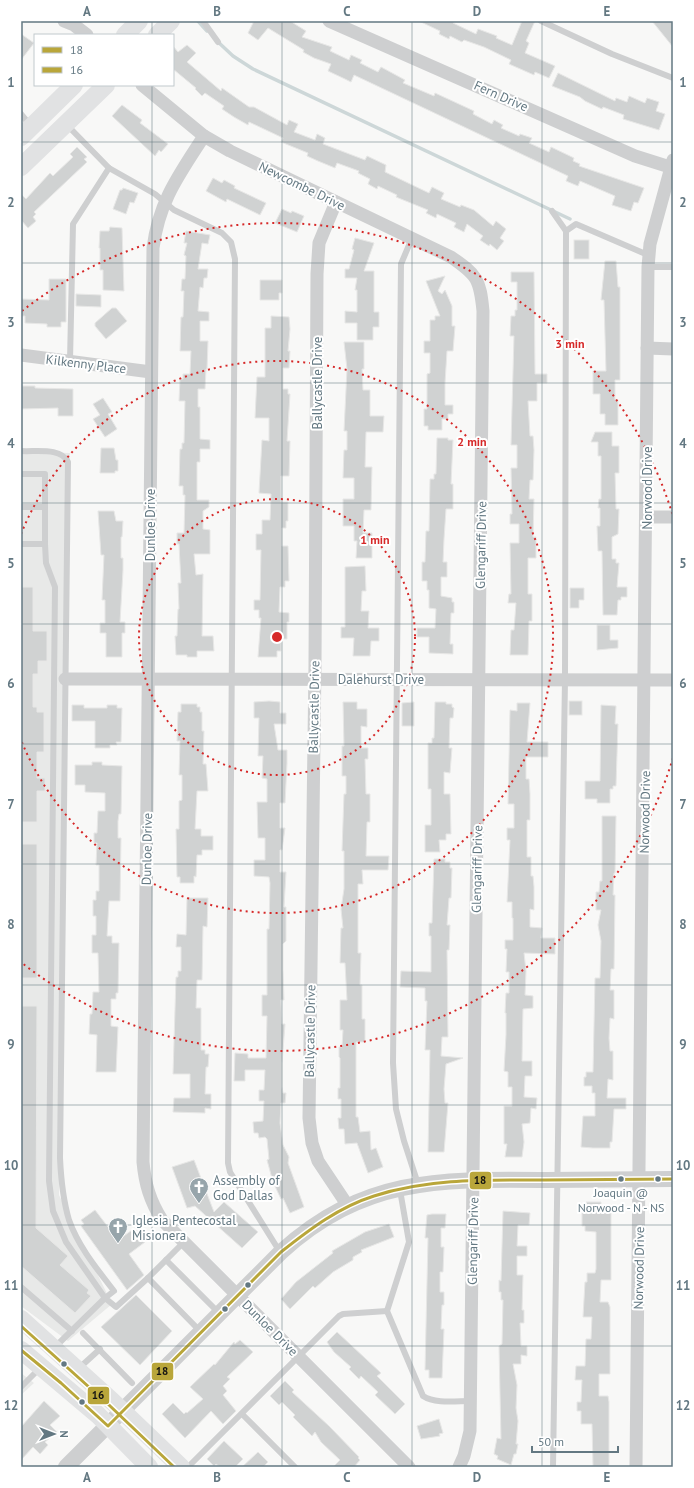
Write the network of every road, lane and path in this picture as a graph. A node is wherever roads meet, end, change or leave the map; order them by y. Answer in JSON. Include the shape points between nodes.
{"nodes":[{"id":1,"x":64,"y":21,"type":"edge"},
{"id":2,"x":139,"y":21,"type":"edge"},
{"id":3,"x":171,"y":21,"type":"edge"},
{"id":4,"x":203,"y":21,"type":"edge"},
{"id":5,"x":329,"y":21,"type":"edge"},
{"id":6,"x":541,"y":21,"type":"edge"},
{"id":7,"x":86,"y":34,"type":"edge"},
{"id":8,"x":126,"y":34,"type":"edge"},
{"id":9,"x":157,"y":34,"type":"edge"},
{"id":10,"x":218,"y":42,"type":"dead end"},
{"id":11,"x":673,"y":78,"type":"edge"},
{"id":12,"x":73,"y":86,"type":"edge"},
{"id":13,"x":105,"y":86,"type":"edge"},
{"id":14,"x":143,"y":86,"type":"edge"},
{"id":15,"x":66,"y":124,"type":"junction"},
{"id":16,"x":25,"y":126,"type":"edge"},
{"id":17,"x":204,"y":136,"type":"junction"},
{"id":18,"x":672,"y":165,"type":"edge"},
{"id":19,"x":21,"y":167,"type":"edge"},
{"id":20,"x":110,"y":168,"type":"junction"},
{"id":21,"x":164,"y":202,"type":"junction"},
{"id":22,"x":336,"y":202,"type":"junction"},
{"id":23,"x":552,"y":211,"type":"dead end"},
{"id":24,"x":566,"y":231,"type":"junction"},
{"id":25,"x":412,"y":237,"type":"junction"},
{"id":26,"x":648,"y":261,"type":"junction"},
{"id":27,"x":673,"y":267,"type":"edge"},
{"id":28,"x":471,"y":271,"type":"joint"},
{"id":29,"x":648,"y":348,"type":"junction"},
{"id":30,"x":673,"y":348,"type":"edge"},
{"id":31,"x":21,"y":356,"type":"edge"},
{"id":32,"x":70,"y":362,"type":"junction"},
{"id":33,"x":151,"y":372,"type":"junction"},
{"id":34,"x":21,"y":452,"type":"edge"},
{"id":35,"x":21,"y":474,"type":"edge"},
{"id":36,"x":21,"y":507,"type":"edge"},
{"id":37,"x":45,"y":507,"type":"junction"},
{"id":38,"x":673,"y":516,"type":"edge"},
{"id":39,"x":646,"y":517,"type":"junction"},
{"id":40,"x":21,"y":544,"type":"edge"},
{"id":41,"x":45,"y":544,"type":"junction"},
{"id":42,"x":65,"y":679,"type":"junction"},
{"id":43,"x":397,"y":679,"type":"junction"},
{"id":44,"x":480,"y":679,"type":"junction"},
{"id":45,"x":565,"y":679,"type":"junction"},
{"id":46,"x":647,"y":679,"type":"junction"},
{"id":47,"x":149,"y":680,"type":"junction"},
{"id":48,"x":232,"y":680,"type":"junction"},
{"id":49,"x":315,"y":680,"type":"junction"},
{"id":50,"x":673,"y":680,"type":"edge"},
{"id":51,"x":641,"y":1179,"type":"junction"},
{"id":52,"x":673,"y":1179,"type":"edge"},
{"id":53,"x":474,"y":1180,"type":"junction"},
{"id":54,"x":558,"y":1180,"type":"junction"},
{"id":55,"x":418,"y":1184,"type":"junction"},
{"id":56,"x":399,"y":1188,"type":"junction"},
{"id":57,"x":348,"y":1206,"type":"junction"},
{"id":58,"x":183,"y":1242,"type":"junction"},
{"id":59,"x":281,"y":1252,"type":"junction"},
{"id":60,"x":166,"y":1260,"type":"junction"},
{"id":61,"x":148,"y":1278,"type":"junction"},
{"id":62,"x":21,"y":1287,"type":"edge"},
{"id":63,"x":237,"y":1296,"type":"junction"},
{"id":64,"x":105,"y":1298,"type":"junction"},
{"id":65,"x":387,"y":1311,"type":"junction"},
{"id":66,"x":219,"y":1313,"type":"junction"},
{"id":67,"x":21,"y":1319,"type":"edge"},
{"id":68,"x":72,"y":1331,"type":"junction"},
{"id":69,"x":201,"y":1332,"type":"junction"},
{"id":70,"x":83,"y":1333,"type":"dead end"},
{"id":71,"x":55,"y":1348,"type":"junction"},
{"id":72,"x":100,"y":1349,"type":"junction"},
{"id":73,"x":21,"y":1350,"type":"edge"},
{"id":74,"x":299,"y":1357,"type":"junction"},
{"id":75,"x":42,"y":1367,"type":"junction"},
{"id":76,"x":78,"y":1369,"type":"junction"},
{"id":77,"x":22,"y":1383,"type":"edge"},
{"id":78,"x":132,"y":1383,"type":"dead end"},
{"id":79,"x":470,"y":1401,"type":"junction"},
{"id":80,"x":123,"y":1411,"type":"junction"},
{"id":81,"x":242,"y":1414,"type":"junction"},
{"id":82,"x":108,"y":1426,"type":"junction"},
{"id":83,"x":66,"y":1467,"type":"edge"},
{"id":84,"x":149,"y":1467,"type":"edge"},
{"id":85,"x":181,"y":1467,"type":"edge"},
{"id":86,"x":188,"y":1467,"type":"edge"},
{"id":87,"x":295,"y":1467,"type":"edge"},
{"id":88,"x":410,"y":1467,"type":"edge"},
{"id":89,"x":459,"y":1467,"type":"edge"},
{"id":90,"x":553,"y":1467,"type":"edge"},
{"id":91,"x":636,"y":1467,"type":"edge"}],
"edges":[{"from":1,"to":7,"type":"street"},
{"from":2,"to":8,"type":"main road"},
{"from":3,"to":9,"type":"main road"},
{"from":4,"to":10,"type":"lane"},
{"from":5,"to":18,"type":"street","name":"Fern Drive","via":[[635,156]]},
{"from":6,"to":11,"type":"lane","via":[[612,54]]},
{"from":12,"to":16,"type":"main road"},
{"from":13,"to":15,"type":"main road"},
{"from":14,"to":17,"type":"street","name":"Newcombe Drive"},
{"from":15,"to":19,"type":"main road"},
{"from":15,"to":20,"type":"lane"},
{"from":17,"to":21,"type":"street","name":"Dunloe Drive"},
{"from":17,"to":22,"type":"street","name":"Newcombe Drive"},
{"from":18,"to":26,"type":"street","name":"Norwood Drive"},
{"from":20,"to":21,"type":"lane"},
{"from":20,"to":32,"type":"lane","via":[[73,224]]},
{"from":21,"to":33,"type":"street","name":"Dunloe Drive","via":[[156,226],[153,248]]},
{"from":21,"to":48,"type":"lane","via":[[174,210],[222,233],[231,242],[235,258]]},
{"from":22,"to":25,"type":"street","name":"Newcombe Drive"},
{"from":22,"to":49,"type":"street","name":"Ballycastle Drive","via":[[319,243]]},
{"from":23,"to":24,"type":"lane"},
{"from":24,"to":26,"type":"lane","via":[[576,224]]},
{"from":24,"to":45,"type":"lane"},
{"from":25,"to":28,"type":"street","name":"Newcombe Drive","via":[[451,257]]},
{"from":25,"to":43,"type":"lane","via":[[401,264]]},
{"from":26,"to":27,"type":"lane"},
{"from":26,"to":29,"type":"street","name":"Norwood Drive"},
{"from":28,"to":44,"type":"street","name":"Glengariff Drive","via":[[481,288],[483,311]]},
{"from":29,"to":30,"type":"street"},
{"from":29,"to":39,"type":"street","name":"Norwood Drive"},
{"from":31,"to":32,"type":"street","name":"Kilkenny Place"},
{"from":32,"to":33,"type":"street","name":"Kilkenny Place"},
{"from":33,"to":47,"type":"street","name":"Dunloe Drive"},
{"from":34,"to":42,"type":"lane","via":[[59,452],[65,455],[68,462]]},
{"from":35,"to":37,"type":"lane","via":[[45,474]]},
{"from":36,"to":37,"type":"lane"},
{"from":37,"to":41,"type":"lane"},
{"from":38,"to":39,"type":"street"},
{"from":39,"to":46,"type":"street","name":"Norwood Drive"},
{"from":40,"to":41,"type":"lane"},
{"from":41,"to":64,"type":"lane","via":[[46,563],[55,587],[49,1181],[53,1211],[66,1242]]},
{"from":42,"to":47,"type":"street","name":"Dalehurst Drive"},
{"from":42,"to":64,"type":"lane","via":[[61,1173],[70,1221],[86,1252],[114,1291]]},
{"from":43,"to":44,"type":"street","name":"Dalehurst Drive"},
{"from":43,"to":49,"type":"street","name":"Dalehurst Drive"},
{"from":43,"to":55,"type":"lane","via":[[393,1063],[396,1109]]},
{"from":44,"to":45,"type":"street","name":"Dalehurst Drive"},
{"from":44,"to":53,"type":"street","name":"Glengariff Drive"},
{"from":45,"to":46,"type":"street","name":"Dalehurst Drive"},
{"from":45,"to":54,"type":"lane"},
{"from":46,"to":50,"type":"street","name":"Dalehurst Drive"},
{"from":46,"to":51,"type":"street","name":"Norwood Drive"},
{"from":47,"to":48,"type":"street","name":"Dalehurst Drive"},
{"from":47,"to":58,"type":"street","name":"Dunloe Drive","via":[[143,1162],[145,1183],[152,1204],[162,1220]]},
{"from":48,"to":49,"type":"street","name":"Dalehurst Drive"},
{"from":48,"to":59,"type":"lane","via":[[228,1163],[230,1172]]},
{"from":49,"to":57,"type":"street","name":"Ballycastle Drive","via":[[309,1118],[312,1143],[318,1161]]},
{"from":51,"to":52,"type":"street"},
{"from":51,"to":54,"type":"street"},
{"from":51,"to":91,"type":"street","name":"Norwood Drive"},
{"from":53,"to":54,"type":"street"},
{"from":53,"to":55,"type":"street"},
{"from":53,"to":79,"type":"street","name":"Glengariff Drive"},
{"from":54,"to":90,"type":"lane"},
{"from":55,"to":56,"type":"street"},
{"from":56,"to":57,"type":"street"},
{"from":56,"to":65,"type":"lane","via":[[409,1242]]},
{"from":57,"to":59,"type":"street","via":[[302,1232]]},
{"from":58,"to":60,"type":"lane"},
{"from":58,"to":63,"type":"street","name":"Dunloe Drive"},
{"from":59,"to":63,"type":"street"},
{"from":60,"to":61,"type":"lane"},
{"from":60,"to":66,"type":"lane"},
{"from":61,"to":64,"type":"lane","via":[[116,1307]]},
{"from":61,"to":69,"type":"lane"},
{"from":62,"to":68,"type":"lane"},
{"from":63,"to":66,"type":"street"},
{"from":63,"to":74,"type":"street","name":"Dunloe Drive"},
{"from":64,"to":68,"type":"lane"},
{"from":65,"to":74,"type":"lane","via":[[343,1314]]},
{"from":65,"to":79,"type":"lane","via":[[423,1396],[436,1400]]},
{"from":66,"to":69,"type":"street"},
{"from":67,"to":71,"type":"main road"},
{"from":68,"to":71,"type":"lane"},
{"from":69,"to":80,"type":"street"},
{"from":70,"to":72,"type":"lane"},
{"from":71,"to":76,"type":"main road"},
{"from":72,"to":76,"type":"lane"},
{"from":72,"to":78,"type":"lane"},
{"from":73,"to":75,"type":"main road"},
{"from":74,"to":81,"type":"lane"},
{"from":74,"to":88,"type":"street","name":"Dunloe Drive"},
{"from":75,"to":77,"type":"lane"},
{"from":75,"to":82,"type":"main road"},
{"from":76,"to":80,"type":"main road"},
{"from":79,"to":89,"type":"street","name":"Glengariff Drive","via":[[470,1431]]},
{"from":80,"to":82,"type":"street"},
{"from":80,"to":85,"type":"main road"},
{"from":81,"to":86,"type":"lane"},
{"from":81,"to":87,"type":"lane"},
{"from":82,"to":83,"type":"street"},
{"from":82,"to":84,"type":"main road"}]}
